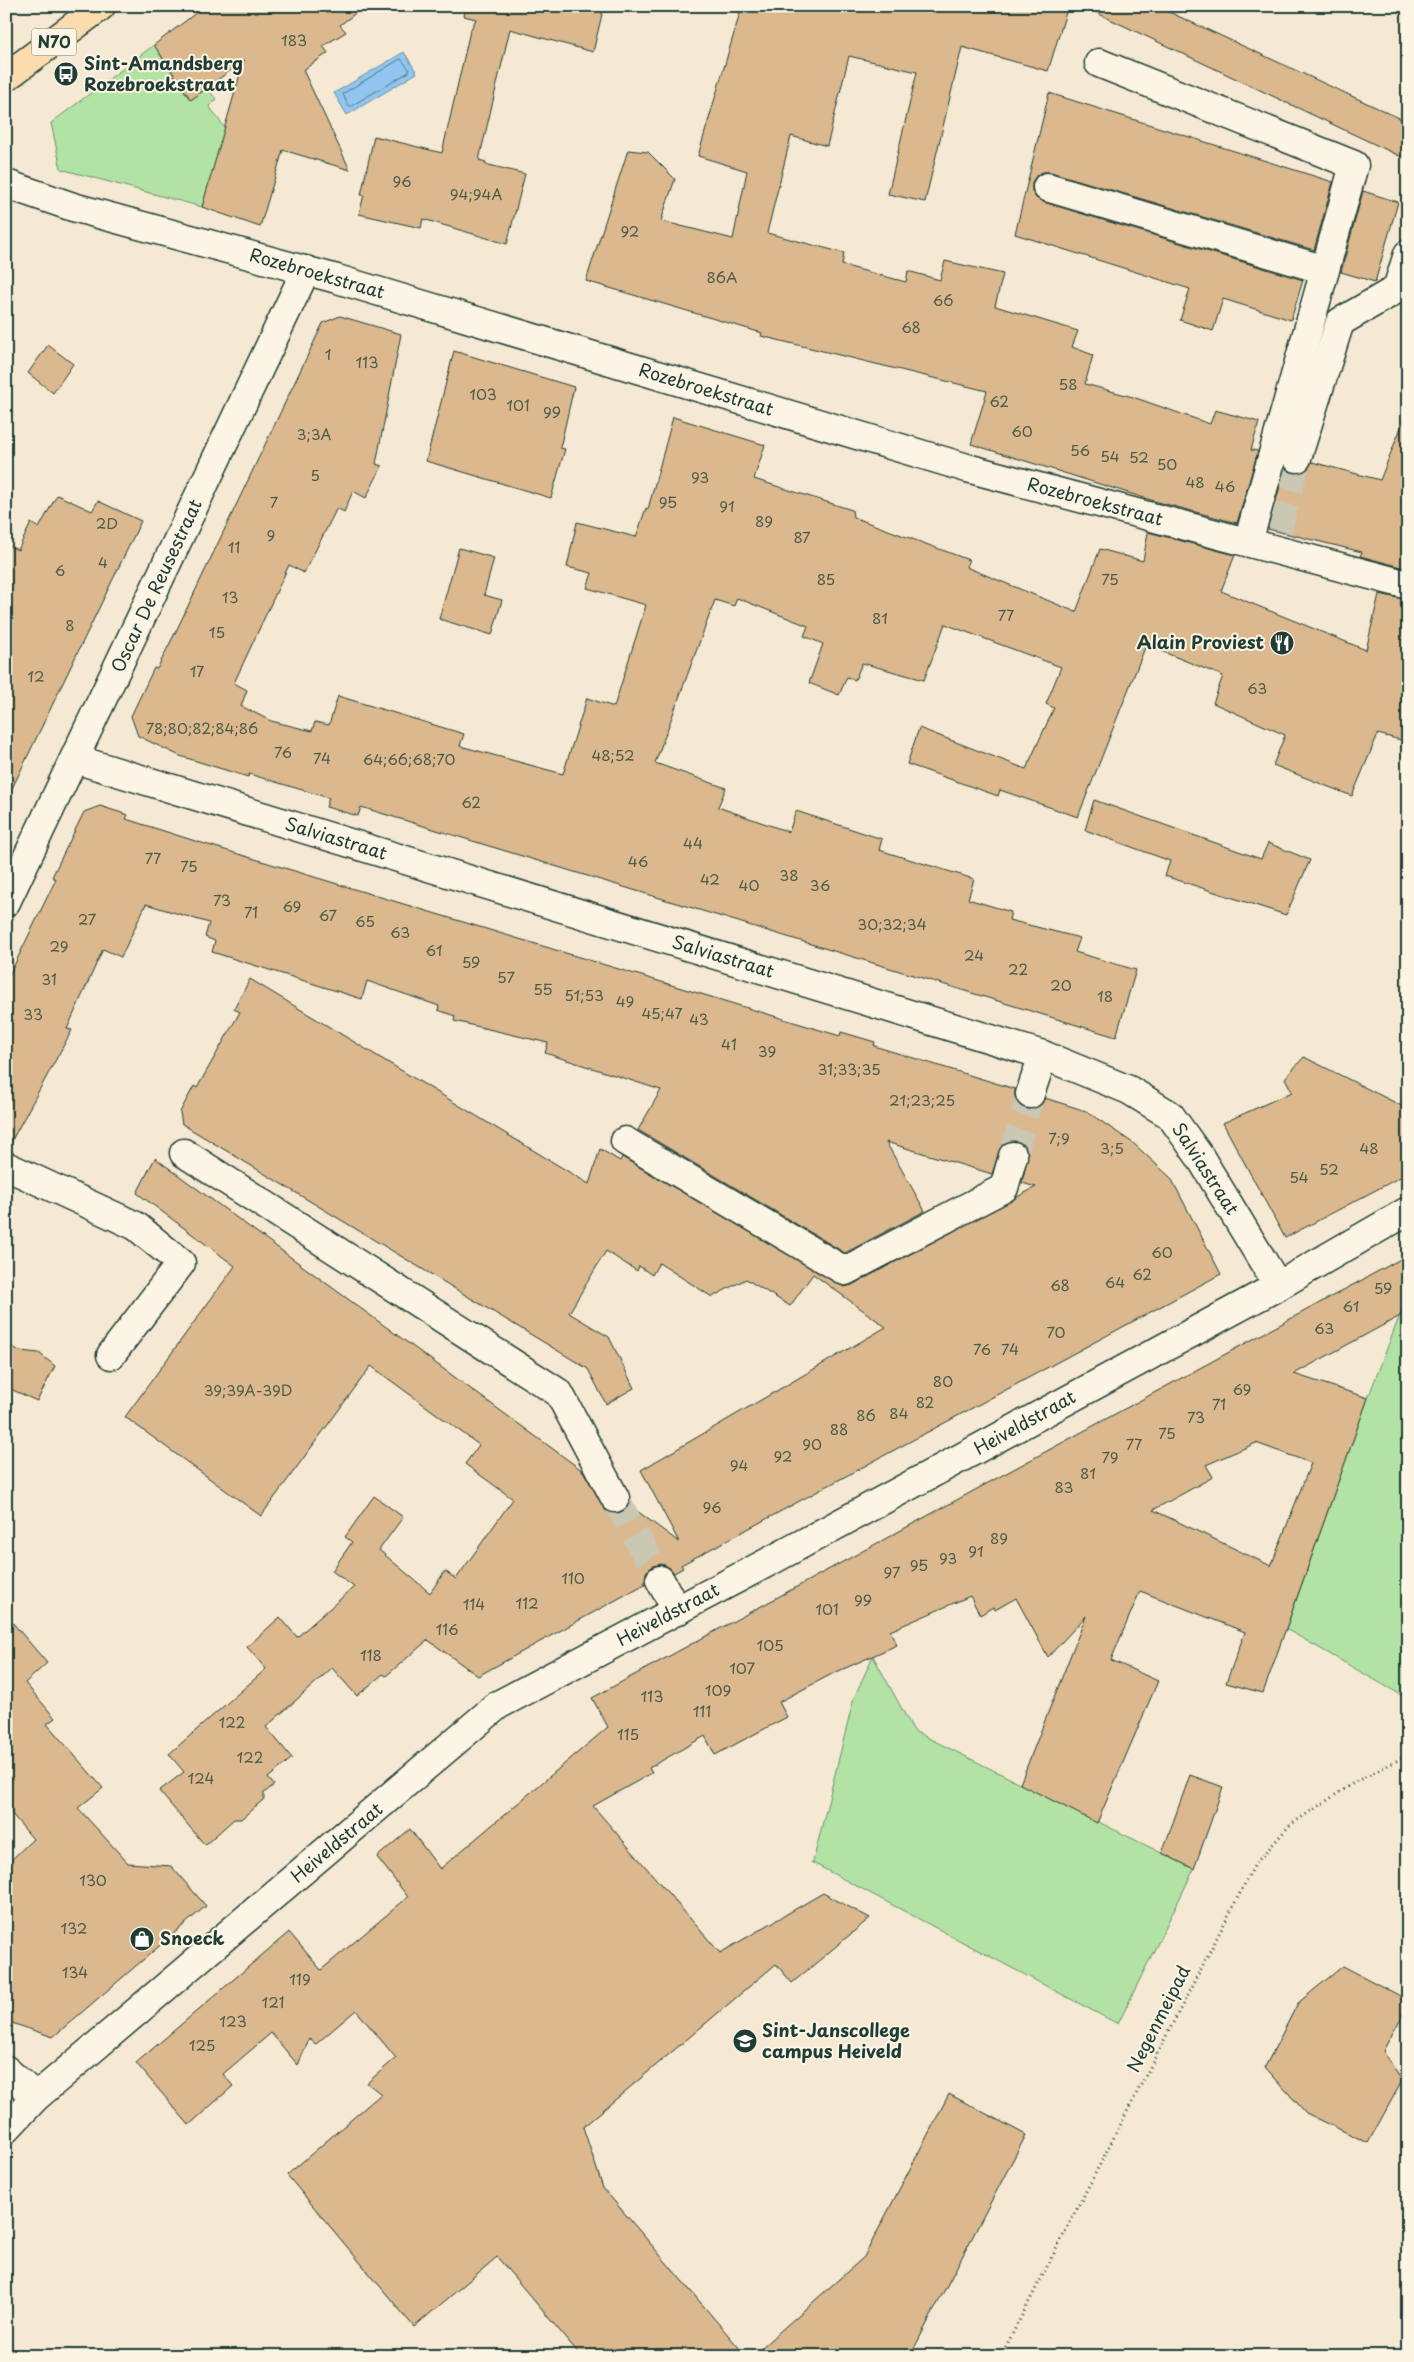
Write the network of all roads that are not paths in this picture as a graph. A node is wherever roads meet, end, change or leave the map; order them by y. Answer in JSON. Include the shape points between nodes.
{"nodes":[{"id":1,"x":101,"y":6,"type":"edge"},
{"id":2,"x":1099,"y":63,"type":"dead end"},
{"id":3,"x":6,"y":77,"type":"edge"},
{"id":4,"x":6,"y":184,"type":"edge"},
{"id":5,"x":1047,"y":187,"type":"dead end"},
{"id":6,"x":1408,"y":254,"type":"edge"},
{"id":7,"x":306,"y":270,"type":"junction"},
{"id":8,"x":1325,"y":270,"type":"junction"},
{"id":9,"x":1297,"y":458,"type":"tunnel mouth"},
{"id":10,"x":1267,"y":541,"type":"junction"},
{"id":11,"x":1408,"y":585,"type":"edge"},
{"id":12,"x":75,"y":759,"type":"junction"},
{"id":13,"x":6,"y":902,"type":"edge"},
{"id":14,"x":1043,"y":1055,"type":"junction"},
{"id":15,"x":1030,"y":1094,"type":"tunnel mouth"},
{"id":16,"x":625,"y":1141,"type":"dead end"},
{"id":17,"x":184,"y":1153,"type":"dead end"},
{"id":18,"x":1013,"y":1156,"type":"tunnel mouth"},
{"id":19,"x":6,"y":1166,"type":"edge"},
{"id":20,"x":1408,"y":1211,"type":"edge"},
{"id":21,"x":1278,"y":1286,"type":"junction"},
{"id":22,"x":111,"y":1355,"type":"dead end"},
{"id":23,"x":615,"y":1498,"type":"tunnel mouth"},
{"id":24,"x":660,"y":1580,"type":"tunnel mouth"},
{"id":25,"x":677,"y":1611,"type":"junction"},
{"id":26,"x":6,"y":2070,"type":"edge"},
{"id":27,"x":36,"y":2097,"type":"junction"},
{"id":28,"x":6,"y":2129,"type":"edge"}],
"edges":[{"from":1,"to":3,"type":"main road","number":"N70"},
{"from":2,"to":8,"type":"street","via":[[1354,165]]},
{"from":4,"to":7,"type":"street","name":"Rozebroekstraat","via":[[73,207]]},
{"from":5,"to":8,"type":"street"},
{"from":6,"to":9,"type":"street","via":[[1397,289],[1340,322]]},
{"from":7,"to":10,"type":"street","name":"Rozebroekstraat","via":[[966,468]]},
{"from":7,"to":12,"type":"street","name":"Oscar De Reusestraat"},
{"from":8,"to":10,"type":"street"},
{"from":10,"to":11,"type":"street","name":"Rozebroekstraat"},
{"from":12,"to":13,"type":"street","name":"Oscar De Reusestraat"},
{"from":12,"to":14,"type":"street","name":"Salviastraat"},
{"from":14,"to":15,"type":"street"},
{"from":14,"to":21,"type":"street","name":"Salviastraat","via":[[1129,1090],[1170,1115],[1200,1157]]},
{"from":16,"to":18,"type":"street","via":[[845,1271],[1004,1188]]},
{"from":17,"to":23,"type":"street","via":[[559,1393]]},
{"from":19,"to":22,"type":"street","via":[[136,1226],[181,1263]]},
{"from":20,"to":21,"type":"street","name":"Heiveldstraat"},
{"from":21,"to":25,"type":"street","name":"Heiveldstraat"},
{"from":24,"to":25,"type":"street"},
{"from":25,"to":27,"type":"street","name":"Heiveldstraat","via":[[498,1705]]},
{"from":26,"to":27,"type":"street"},
{"from":27,"to":28,"type":"street","name":"Heiveldstraat"}]}
